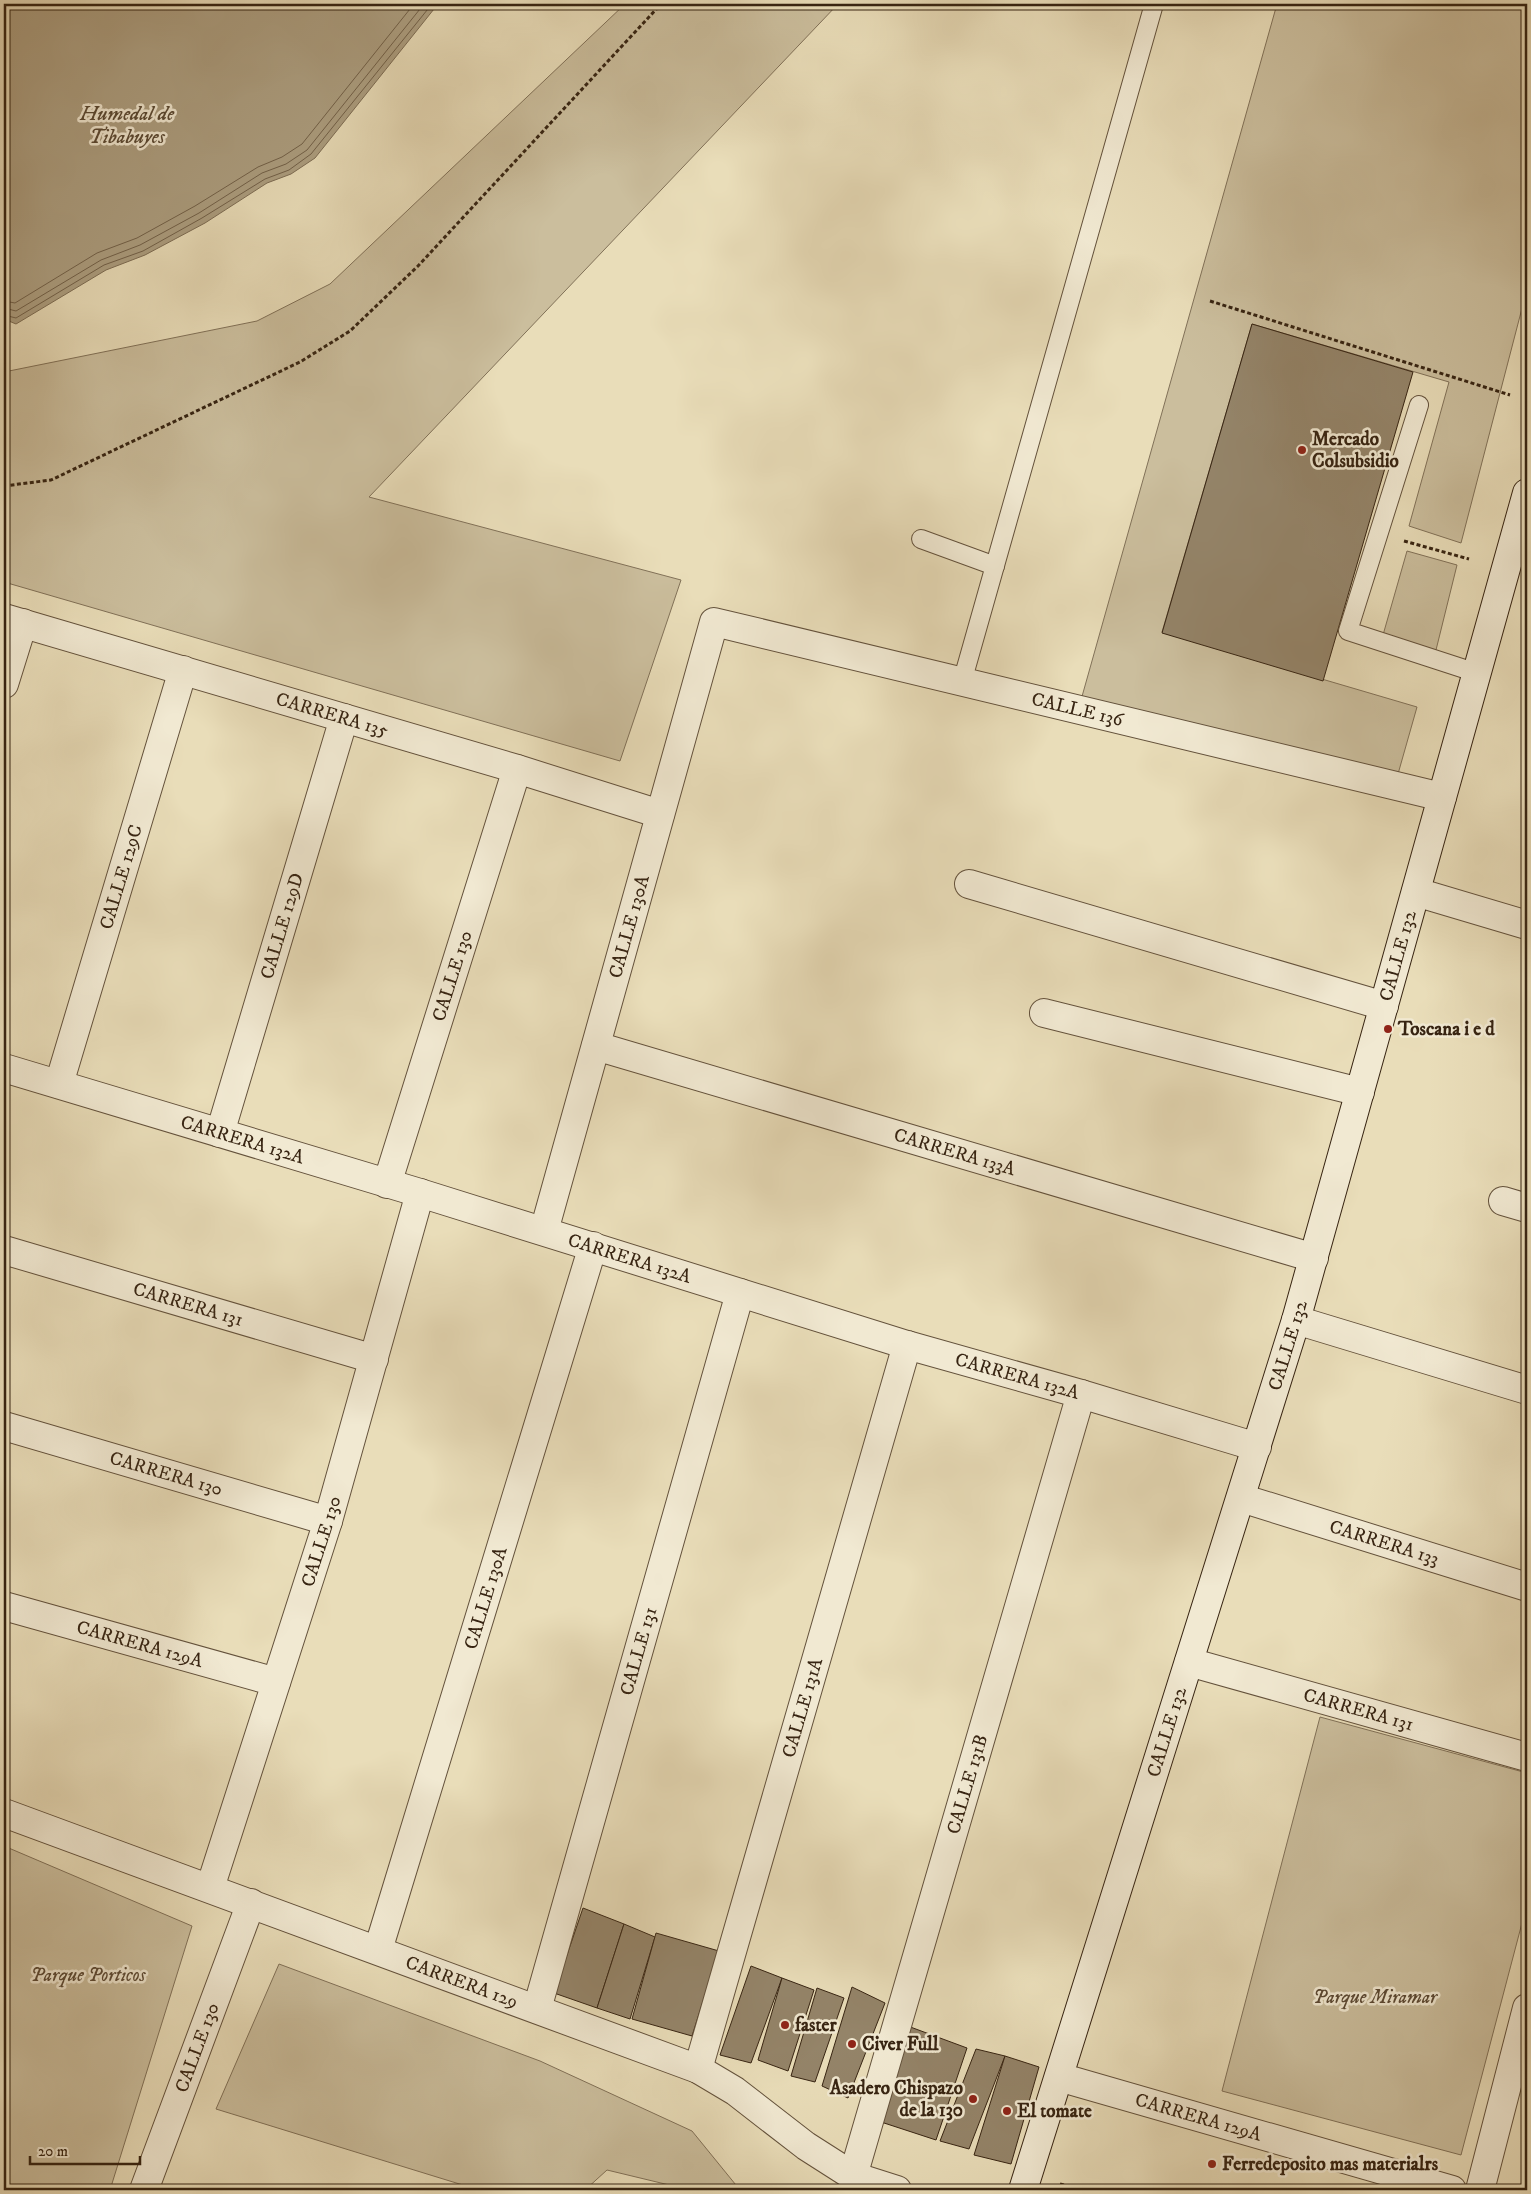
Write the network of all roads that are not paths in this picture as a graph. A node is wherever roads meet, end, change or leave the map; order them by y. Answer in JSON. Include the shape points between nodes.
{"nodes":[{"id":1,"x":1154,"y":4,"type":"edge"},
{"id":2,"x":1419,"y":405,"type":"dead end"},
{"id":3,"x":1527,"y":493,"type":"edge"},
{"id":4,"x":921,"y":539,"type":"dead end"},
{"id":5,"x":995,"y":566,"type":"junction"},
{"id":6,"x":13,"y":621,"type":"edge"},
{"id":7,"x":714,"y":622,"type":"joint"},
{"id":8,"x":183,"y":670,"type":"junction"},
{"id":9,"x":1477,"y":673,"type":"junction"},
{"id":10,"x":962,"y":682,"type":"junction"},
{"id":11,"x":4,"y":684,"type":"edge"},
{"id":12,"x":344,"y":718,"type":"junction"},
{"id":13,"x":517,"y":770,"type":"junction"},
{"id":14,"x":1442,"y":797,"type":"junction"},
{"id":15,"x":660,"y":814,"type":"junction"},
{"id":16,"x":969,"y":884,"type":"dead end"},
{"id":17,"x":1416,"y":892,"type":"junction"},
{"id":18,"x":1527,"y":925,"type":"edge"},
{"id":19,"x":1384,"y":1006,"type":"junction"},
{"id":20,"x":1044,"y":1013,"type":"dead end"},
{"id":21,"x":596,"y":1046,"type":"junction"},
{"id":22,"x":4,"y":1068,"type":"edge"},
{"id":23,"x":59,"y":1084,"type":"junction"},
{"id":24,"x":1360,"y":1092,"type":"junction"},
{"id":25,"x":220,"y":1133,"type":"junction"},
{"id":26,"x":387,"y":1184,"type":"junction"},
{"id":27,"x":420,"y":1193,"type":"junction"},
{"id":28,"x":544,"y":1231,"type":"junction"},
{"id":29,"x":593,"y":1246,"type":"junction"},
{"id":30,"x":4,"y":1250,"type":"edge"},
{"id":31,"x":1314,"y":1258,"type":"junction"},
{"id":32,"x":740,"y":1293,"type":"junction"},
{"id":33,"x":1296,"y":1320,"type":"junction"},
{"id":34,"x":907,"y":1345,"type":"junction"},
{"id":35,"x":374,"y":1359,"type":"junction"},
{"id":36,"x":1527,"y":1390,"type":"edge"},
{"id":37,"x":1081,"y":1394,"type":"junction"},
{"id":38,"x":4,"y":1426,"type":"edge"},
{"id":39,"x":1256,"y":1447,"type":"junction"},
{"id":40,"x":1241,"y":1498,"type":"junction"},
{"id":41,"x":328,"y":1521,"type":"junction"},
{"id":42,"x":1527,"y":1587,"type":"edge"},
{"id":43,"x":4,"y":1606,"type":"edge"},
{"id":44,"x":1189,"y":1662,"type":"junction"},
{"id":45,"x":276,"y":1682,"type":"junction"},
{"id":46,"x":1527,"y":1758,"type":"edge"},
{"id":47,"x":4,"y":1813,"type":"edge"},
{"id":48,"x":210,"y":1888,"type":"junction"},
{"id":49,"x":251,"y":1903,"type":"junction"},
{"id":50,"x":378,"y":1950,"type":"junction"},
{"id":51,"x":537,"y":2009,"type":"junction"},
{"id":52,"x":1527,"y":2013,"type":"edge"},
{"id":53,"x":698,"y":2069,"type":"junction"},
{"id":54,"x":1059,"y":2077,"type":"junction"},
{"id":55,"x":853,"y":2176,"type":"junction"},
{"id":56,"x":144,"y":2190,"type":"edge"},
{"id":57,"x":897,"y":2190,"type":"edge"},
{"id":58,"x":1023,"y":2190,"type":"edge"},
{"id":59,"x":1452,"y":2190,"type":"edge"},
{"id":60,"x":1480,"y":2190,"type":"edge"}],
"edges":[{"from":1,"to":5,"type":"lane"},
{"from":2,"to":9,"type":"lane","via":[[1348,631]]},
{"from":3,"to":9,"type":"street","name":"CALLE 132"},
{"from":4,"to":5,"type":"lane"},
{"from":5,"to":10,"type":"lane"},
{"from":6,"to":8,"type":"street","name":"CARRERA 135"},
{"from":6,"to":11,"type":"street"},
{"from":7,"to":10,"type":"street","name":"CALLE 136"},
{"from":7,"to":15,"type":"street","name":"CALLE 130A"},
{"from":8,"to":12,"type":"street","name":"CARRERA 135"},
{"from":8,"to":23,"type":"street","name":"CALLE 129C"},
{"from":9,"to":14,"type":"street","name":"CALLE 132"},
{"from":10,"to":14,"type":"street","name":"CALLE 136"},
{"from":12,"to":13,"type":"street","name":"CARRERA 135"},
{"from":12,"to":25,"type":"street","name":"CALLE 129D"},
{"from":13,"to":15,"type":"street","name":"CARRERA 135"},
{"from":13,"to":26,"type":"street","name":"CALLE 130"},
{"from":14,"to":17,"type":"street","name":"CALLE 132"},
{"from":15,"to":21,"type":"street","name":"CALLE 130A"},
{"from":16,"to":19,"type":"street"},
{"from":17,"to":18,"type":"street"},
{"from":17,"to":19,"type":"street","name":"CALLE 132"},
{"from":19,"to":24,"type":"street","name":"CALLE 132"},
{"from":20,"to":24,"type":"street"},
{"from":21,"to":28,"type":"street","name":"CALLE 130A"},
{"from":21,"to":31,"type":"street","name":"CARRERA 133A"},
{"from":22,"to":23,"type":"street","name":"CARRERA 132A"},
{"from":23,"to":25,"type":"street","name":"CARRERA 132A"},
{"from":24,"to":31,"type":"street","name":"CALLE 132"},
{"from":25,"to":26,"type":"street","name":"CARRERA 132A"},
{"from":26,"to":27,"type":"street","name":"CARRERA 132A"},
{"from":27,"to":28,"type":"street","name":"CARRERA 132A"},
{"from":27,"to":35,"type":"street","name":"CALLE 130"},
{"from":28,"to":29,"type":"street","name":"CARRERA 132A"},
{"from":29,"to":32,"type":"street","name":"CARRERA 132A"},
{"from":29,"to":50,"type":"street","name":"CALLE 130A"},
{"from":30,"to":35,"type":"street","name":"CARRERA 131"},
{"from":31,"to":33,"type":"street","name":"CALLE 132"},
{"from":32,"to":34,"type":"street","name":"CARRERA 132A"},
{"from":32,"to":51,"type":"street","name":"CALLE 131"},
{"from":33,"to":36,"type":"street"},
{"from":33,"to":39,"type":"street","name":"CALLE 132"},
{"from":34,"to":37,"type":"street","name":"CARRERA 132A"},
{"from":34,"to":53,"type":"street","name":"CALLE 131A"},
{"from":35,"to":41,"type":"street","name":"CALLE 130"},
{"from":37,"to":39,"type":"street","name":"CARRERA 132A"},
{"from":37,"to":55,"type":"street","name":"CALLE 131B"},
{"from":38,"to":41,"type":"street","name":"CARRERA 130"},
{"from":39,"to":40,"type":"street","name":"CALLE 132"},
{"from":40,"to":42,"type":"street","name":"CARRERA 133"},
{"from":40,"to":44,"type":"street","name":"CALLE 132"},
{"from":41,"to":45,"type":"street","name":"CALLE 130"},
{"from":43,"to":45,"type":"street","name":"CARRERA 129A"},
{"from":44,"to":46,"type":"street","name":"CARRERA 131"},
{"from":44,"to":54,"type":"street","name":"CALLE 132"},
{"from":45,"to":48,"type":"street","name":"CALLE 130"},
{"from":47,"to":48,"type":"street","name":"CARRERA 129"},
{"from":48,"to":49,"type":"street","name":"CARRERA 129"},
{"from":49,"to":50,"type":"street","name":"CARRERA 129"},
{"from":49,"to":56,"type":"street","name":"CALLE 130"},
{"from":50,"to":51,"type":"street","name":"CARRERA 129"},
{"from":51,"to":53,"type":"street","name":"CARRERA 129"},
{"from":52,"to":60,"type":"street"},
{"from":53,"to":55,"type":"street","name":"CARRERA 129","via":[[735,2091],[806,2146]]},
{"from":54,"to":58,"type":"street","name":"CALLE 132"},
{"from":54,"to":59,"type":"street","name":"CARRERA 129A"},
{"from":55,"to":57,"type":"street","name":"CARRERA 129"}]}
